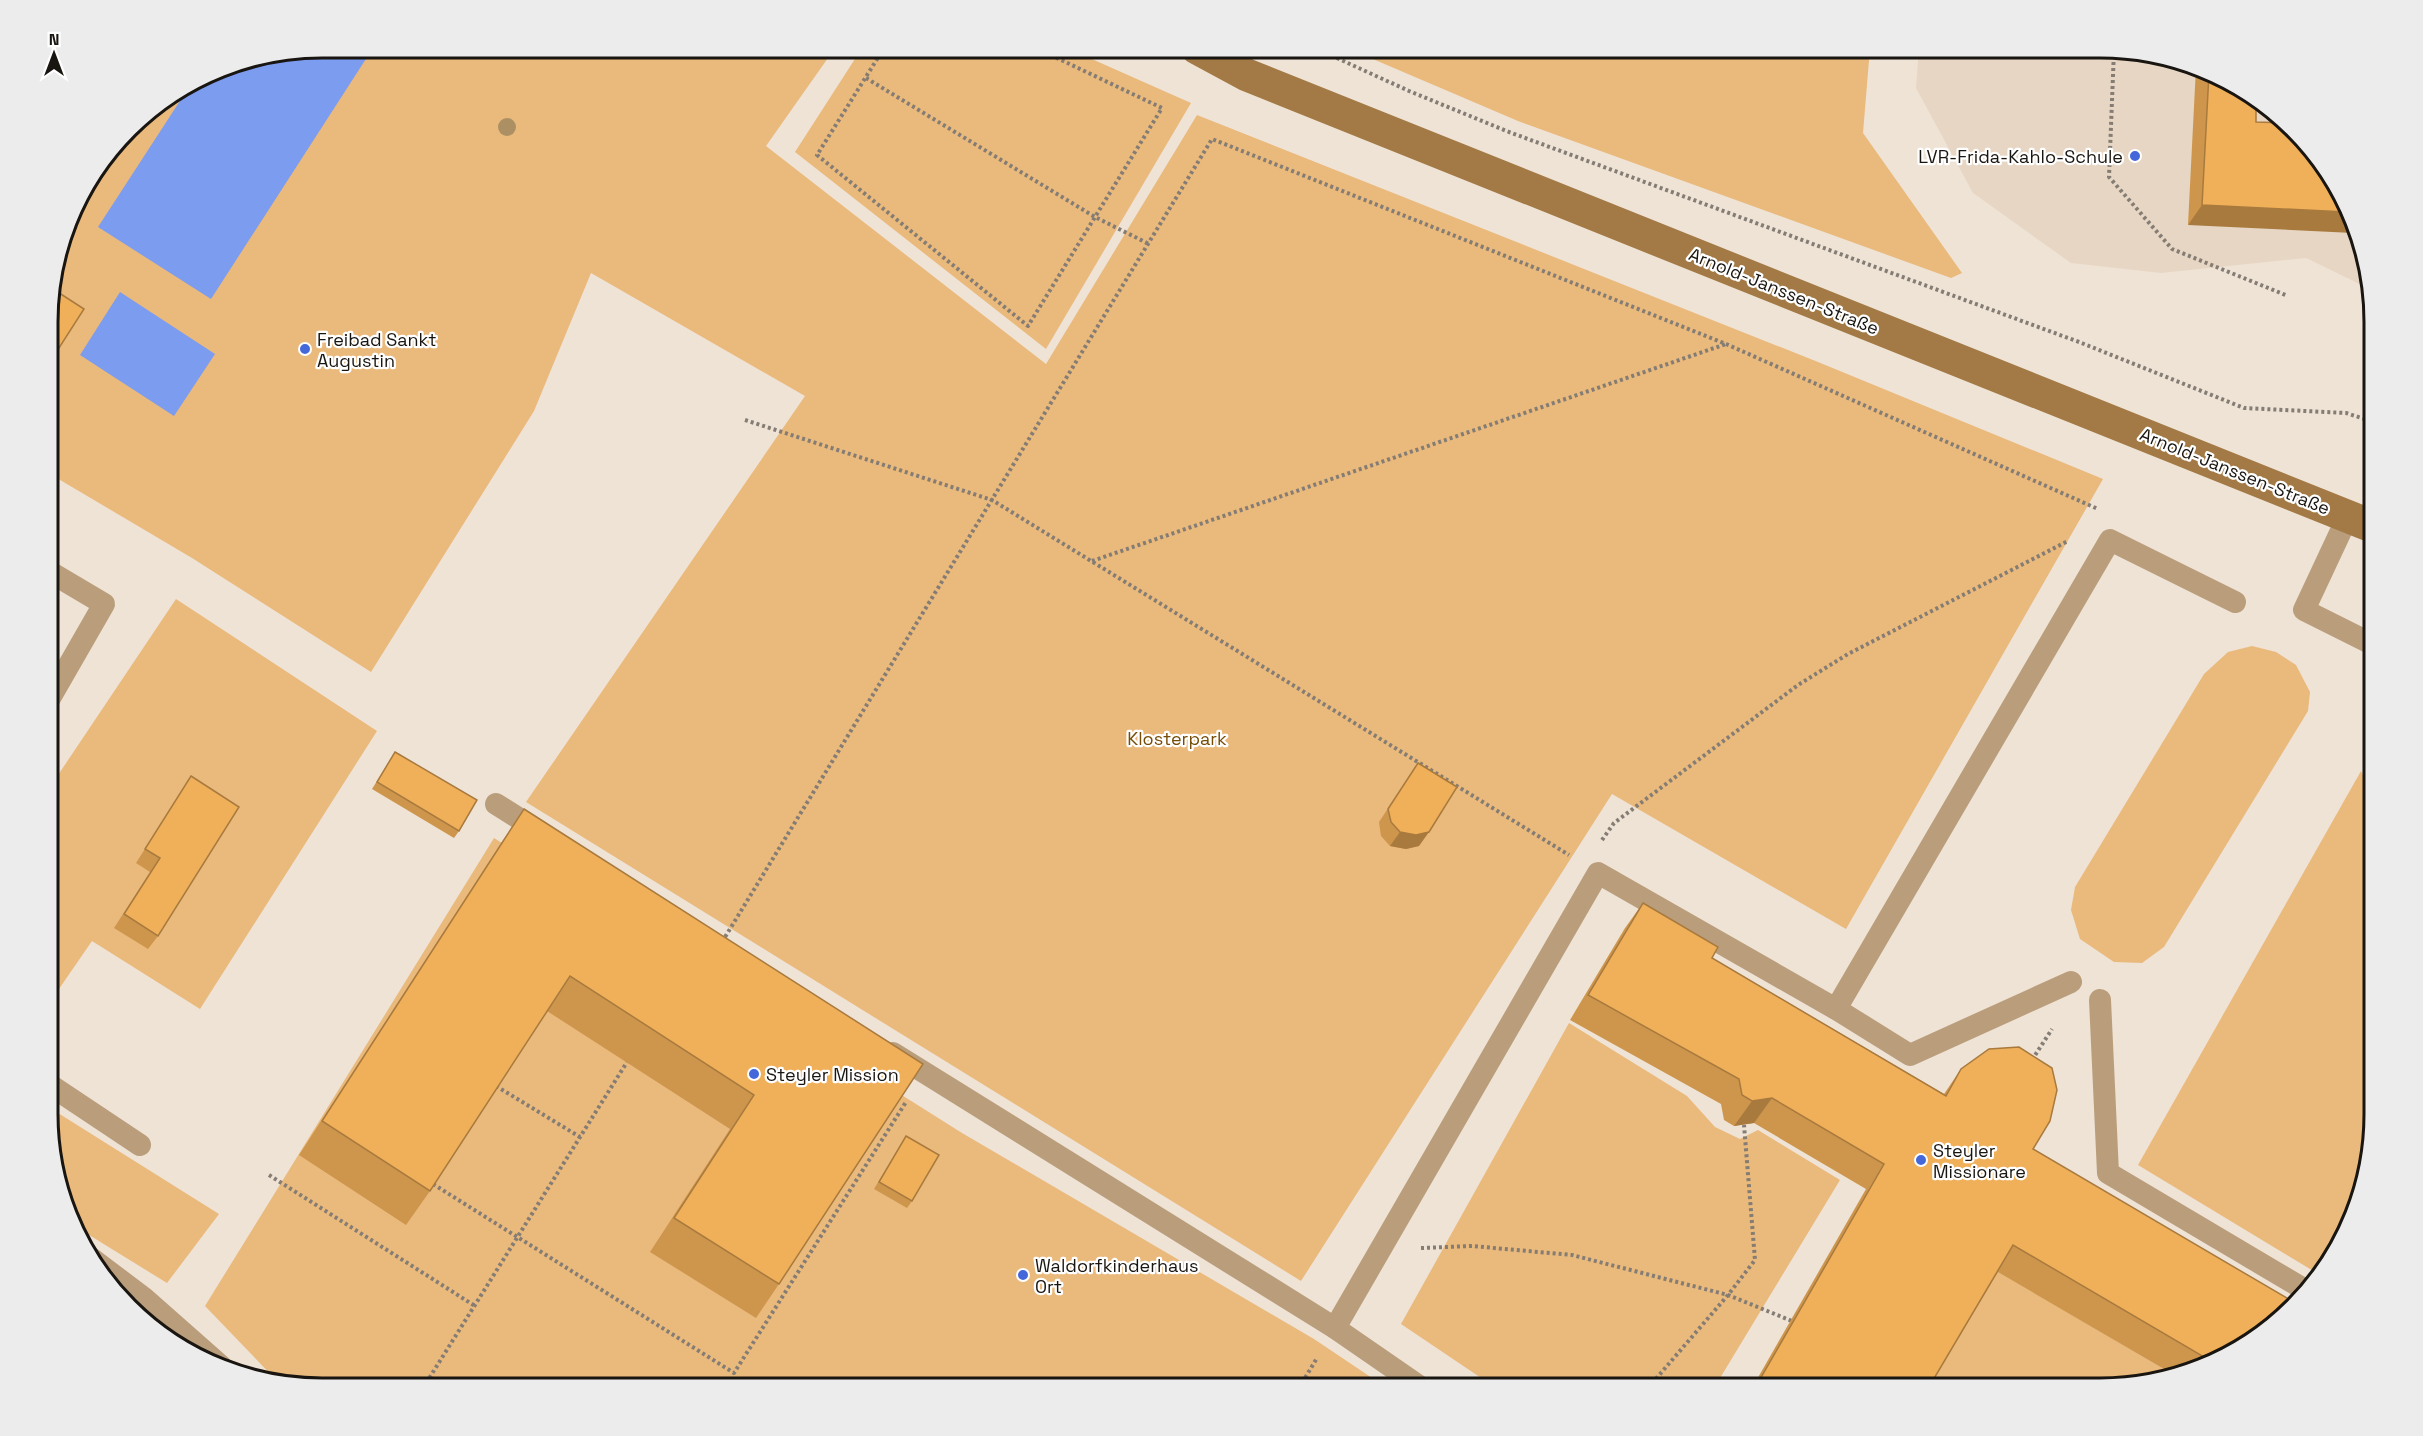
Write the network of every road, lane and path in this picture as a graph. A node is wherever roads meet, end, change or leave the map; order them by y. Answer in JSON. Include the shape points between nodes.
{"nodes":[{"id":1,"x":878,"y":58,"type":"edge"},
{"id":2,"x":1057,"y":58,"type":"edge"},
{"id":3,"x":1216,"y":58,"type":"edge"},
{"id":4,"x":1337,"y":58,"type":"edge"},
{"id":5,"x":2114,"y":59,"type":"edge"},
{"id":6,"x":866,"y":78,"type":"junction"},
{"id":7,"x":1095,"y":218,"type":"junction"},
{"id":8,"x":1149,"y":244,"type":"junction"},
{"id":9,"x":2288,"y":296,"type":"dead end"},
{"id":10,"x":1726,"y":344,"type":"junction"},
{"id":11,"x":2364,"y":419,"type":"edge"},
{"id":12,"x":745,"y":420,"type":"dead end"},
{"id":13,"x":992,"y":500,"type":"junction"},
{"id":14,"x":2361,"y":521,"type":"edge"},
{"id":15,"x":2106,"y":531,"type":"junction"},
{"id":16,"x":1092,"y":561,"type":"junction"},
{"id":17,"x":58,"y":577,"type":"edge"},
{"id":18,"x":2235,"y":602,"type":"dead end"},
{"id":19,"x":2364,"y":640,"type":"edge"},
{"id":20,"x":58,"y":684,"type":"edge"},
{"id":21,"x":496,"y":804,"type":"dead end"},
{"id":22,"x":564,"y":847,"type":"edge"},
{"id":23,"x":1590,"y":869,"type":"junction"},
{"id":24,"x":720,"y":945,"type":"edge"},
{"id":25,"x":2071,"y":982,"type":"dead end"},
{"id":26,"x":2100,"y":1000,"type":"dead end"},
{"id":27,"x":1836,"y":1009,"type":"junction"},
{"id":28,"x":876,"y":1042,"type":"edge"},
{"id":29,"x":2044,"y":1042,"type":"dead end"},
{"id":30,"x":627,"y":1062,"type":"edge"},
{"id":31,"x":2031,"y":1062,"type":"edge"},
{"id":32,"x":925,"y":1072,"type":"junction"},
{"id":33,"x":496,"y":1086,"type":"edge"},
{"id":34,"x":58,"y":1090,"type":"edge"},
{"id":35,"x":1744,"y":1125,"type":"edge"},
{"id":36,"x":580,"y":1137,"type":"junction"},
{"id":37,"x":140,"y":1145,"type":"dead end"},
{"id":38,"x":269,"y":1175,"type":"dead end"},
{"id":39,"x":433,"y":1184,"type":"edge"},
{"id":40,"x":518,"y":1238,"type":"junction"},
{"id":41,"x":1381,"y":1249,"type":"junction"},
{"id":42,"x":114,"y":1275,"type":"edge"},
{"id":43,"x":2300,"y":1287,"type":"edge"},
{"id":44,"x":1728,"y":1295,"type":"junction"},
{"id":45,"x":475,"y":1306,"type":"junction"},
{"id":46,"x":1792,"y":1321,"type":"edge"},
{"id":47,"x":1335,"y":1328,"type":"junction"},
{"id":48,"x":199,"y":1346,"type":"edge"},
{"id":49,"x":429,"y":1378,"type":"edge"},
{"id":50,"x":1408,"y":1378,"type":"edge"},
{"id":51,"x":1657,"y":1378,"type":"edge"}],
"edges":[{"from":1,"to":6,"type":"path"},
{"from":2,"to":7,"type":"path","via":[[1162,108]]},
{"from":3,"to":14,"type":"main road","name":"Arnold-Janssen-Straße","via":[[1247,75]]},
{"from":4,"to":11,"type":"path","via":[[1509,132],[2068,338],[2244,408],[2346,413]]},
{"from":5,"to":9,"type":"path","via":[[2109,177],[2172,249]]},
{"from":6,"to":7,"type":"path"},
{"from":6,"to":7,"type":"path","via":[[818,155],[1028,326]]},
{"from":7,"to":8,"type":"path"},
{"from":8,"to":10,"type":"path","via":[[1212,139]]},
{"from":8,"to":13,"type":"path"},
{"from":10,"to":15,"type":"path","via":[[2097,507]]},
{"from":10,"to":16,"type":"path"},
{"from":12,"to":13,"type":"path"},
{"from":13,"to":16,"type":"path"},
{"from":13,"to":24,"type":"path"},
{"from":14,"to":19,"type":"lane","via":[[2304,610]]},
{"from":15,"to":18,"type":"lane"},
{"from":15,"to":23,"type":"path","via":[[1848,654],[1798,685],[1614,823]]},
{"from":15,"to":27,"type":"lane"},
{"from":16,"to":23,"type":"path"},
{"from":17,"to":20,"type":"lane","via":[[104,604]]},
{"from":21,"to":22,"type":"lane"},
{"from":23,"to":27,"type":"lane"},
{"from":23,"to":41,"type":"lane"},
{"from":25,"to":27,"type":"lane","via":[[1910,1055]]},
{"from":26,"to":43,"type":"lane","via":[[2108,1173]]},
{"from":28,"to":32,"type":"lane"},
{"from":29,"to":31,"type":"path"},
{"from":30,"to":36,"type":"path"},
{"from":32,"to":40,"type":"path","via":[[734,1373]]},
{"from":32,"to":47,"type":"lane"},
{"from":33,"to":36,"type":"path"},
{"from":34,"to":37,"type":"lane"},
{"from":35,"to":44,"type":"path","via":[[1755,1260]]},
{"from":36,"to":40,"type":"path"},
{"from":38,"to":45,"type":"path"},
{"from":39,"to":40,"type":"path"},
{"from":40,"to":45,"type":"path"},
{"from":41,"to":44,"type":"path","via":[[1472,1246],[1572,1255]]},
{"from":41,"to":47,"type":"lane"},
{"from":42,"to":48,"type":"lane"},
{"from":44,"to":46,"type":"path"},
{"from":44,"to":51,"type":"path"},
{"from":45,"to":49,"type":"path"},
{"from":47,"to":50,"type":"lane"}]}
